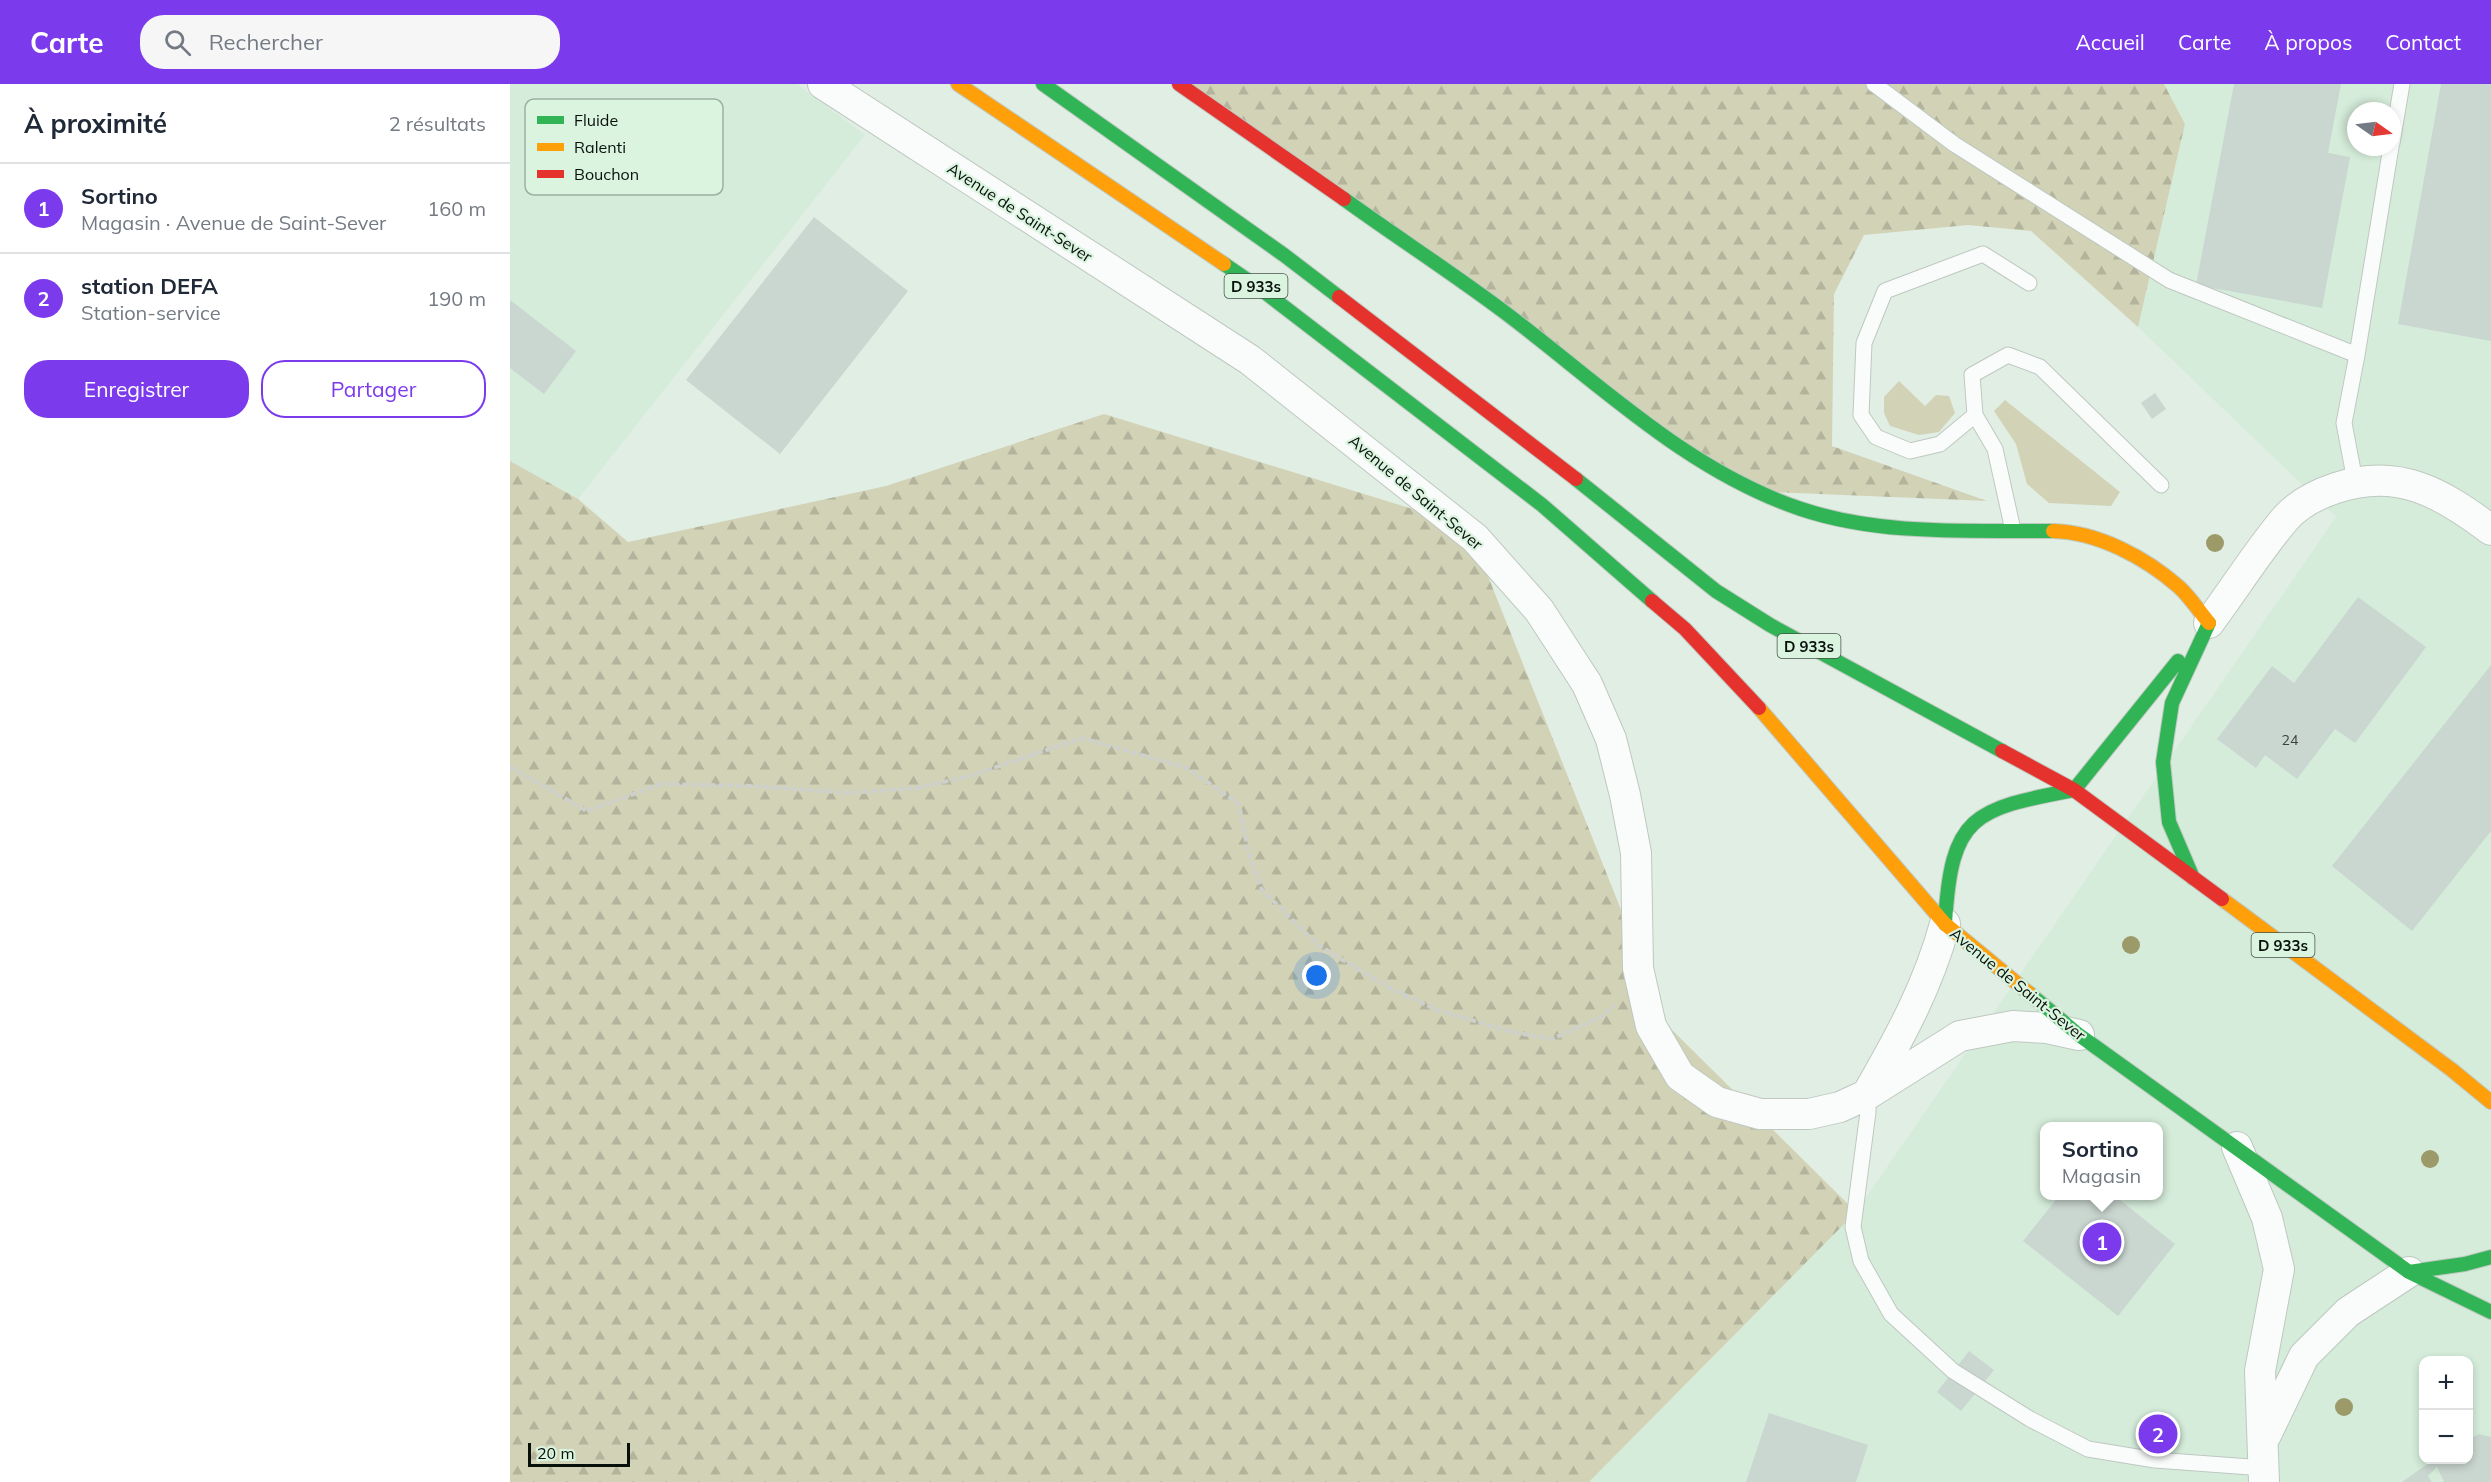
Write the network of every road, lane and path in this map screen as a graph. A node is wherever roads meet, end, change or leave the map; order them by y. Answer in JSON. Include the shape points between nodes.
{"nodes":[{"id":1,"x":823,"y":84,"type":"edge"},
{"id":2,"x":958,"y":84,"type":"edge"},
{"id":3,"x":1043,"y":84,"type":"edge"},
{"id":4,"x":1179,"y":84,"type":"edge"},
{"id":5,"x":1874,"y":84,"type":"edge"},
{"id":6,"x":2402,"y":84,"type":"edge"},
{"id":7,"x":2399,"y":102,"type":"edge"},
{"id":8,"x":2390,"y":156,"type":"edge"},
{"id":9,"x":2029,"y":284,"type":"dead end"},
{"id":10,"x":2357,"y":356,"type":"junction"},
{"id":11,"x":1975,"y":416,"type":"junction"},
{"id":12,"x":2355,"y":481,"type":"junction"},
{"id":13,"x":2161,"y":485,"type":"dead end"},
{"id":14,"x":2013,"y":530,"type":"junction"},
{"id":15,"x":2491,"y":530,"type":"edge"},
{"id":16,"x":2210,"y":623,"type":"junction"},
{"id":17,"x":510,"y":767,"type":"edge"},
{"id":18,"x":2074,"y":790,"type":"junction"},
{"id":19,"x":2193,"y":878,"type":"junction"},
{"id":20,"x":1944,"y":924,"type":"junction"},
{"id":21,"x":1651,"y":1026,"type":"junction"},
{"id":22,"x":2079,"y":1035,"type":"junction"},
{"id":23,"x":1868,"y":1094,"type":"junction"},
{"id":24,"x":2491,"y":1102,"type":"edge"},
{"id":25,"x":2237,"y":1147,"type":"junction"},
{"id":26,"x":2491,"y":1257,"type":"edge"},
{"id":27,"x":2409,"y":1272,"type":"junction"},
{"id":28,"x":2491,"y":1312,"type":"edge"},
{"id":29,"x":2264,"y":1464,"type":"edge"}],
"edges":[{"from":1,"to":21,"type":"street","name":"Avenue de Saint-Sever","via":[[1250,360],[1475,538],[1539,610],[1587,684],[1611,739],[1635,853],[1638,968]]},
{"from":2,"to":20,"type":"main road","number":"D 933s","via":[[1263,290],[1550,512],[1685,629],[1734,679]]},
{"from":3,"to":18,"type":"main road","number":"D 933s","via":[[1284,255],[1716,591],[1770,625]]},
{"from":4,"to":14,"type":"main road","via":[[1506,313],[1683,451],[1738,483],[1801,509],[1861,524]]},
{"from":5,"to":10,"type":"lane","via":[[1954,144],[2169,280]]},
{"from":6,"to":7,"type":"lane"},
{"from":8,"to":10,"type":"lane"},
{"from":9,"to":11,"type":"lane","via":[[1983,254],[1885,291],[1864,343],[1861,415],[1876,438],[1910,452],[1940,444]]},
{"from":10,"to":12,"type":"lane","via":[[2344,423]]},
{"from":11,"to":13,"type":"lane","via":[[1972,375],[2008,355],[2019,359],[2040,367]]},
{"from":11,"to":14,"type":"lane","via":[[1995,449]]},
{"from":12,"to":15,"type":"street","via":[[2394,480],[2431,490]]},
{"from":12,"to":16,"type":"street","via":[[2319,493],[2287,517]]},
{"from":14,"to":16,"type":"main road","via":[[2059,531],[2103,541],[2144,561],[2180,588]]},
{"from":16,"to":18,"type":"main road"},
{"from":16,"to":19,"type":"main road","via":[[2172,703],[2163,762],[2169,822]]},
{"from":17,"to":21,"type":"path","via":[[587,811],[661,784],[849,793],[917,788],[970,776],[1082,738],[1187,768],[1239,804],[1248,851],[1262,890],[1318,945],[1390,988],[1437,1010],[1552,1039],[1599,1018],[1623,999]]},
{"from":18,"to":19,"type":"main road","number":"D 933s"},
{"from":18,"to":20,"type":"main road","via":[[1991,809],[1964,831],[1950,866]]},
{"from":19,"to":24,"type":"main road","number":"D 933s"},
{"from":20,"to":22,"type":"main road","name":"Avenue de Saint-Sever","number":"D 933s"},
{"from":20,"to":23,"type":"street","name":"Avenue de Saint-Sever","via":[[1934,964],[1917,1005]]},
{"from":21,"to":23,"type":"street","name":"Avenue de Saint-Sever","via":[[1680,1076],[1717,1102],[1760,1114],[1809,1114],[1840,1107]]},
{"from":22,"to":23,"type":"street","via":[[2013,1026],[1960,1036]]},
{"from":22,"to":25,"type":"main road","name":"Avenue de Saint-Sever","number":"D 933s"},
{"from":23,"to":29,"type":"lane","via":[[1853,1227],[1861,1261],[1891,1314],[1953,1371],[2030,1419],[2088,1449],[2155,1460]]},
{"from":25,"to":27,"type":"main road","name":"Avenue de Saint-Sever","number":"D 933s"},
{"from":25,"to":29,"type":"street","via":[[2267,1218],[2279,1269],[2260,1371]]},
{"from":26,"to":27,"type":"main road"},
{"from":27,"to":28,"type":"main road","name":"Avenue de Saint-Sever","number":"D 933s"},
{"from":27,"to":29,"type":"street","via":[[2348,1312],[2304,1356],[2289,1382]]}]}
